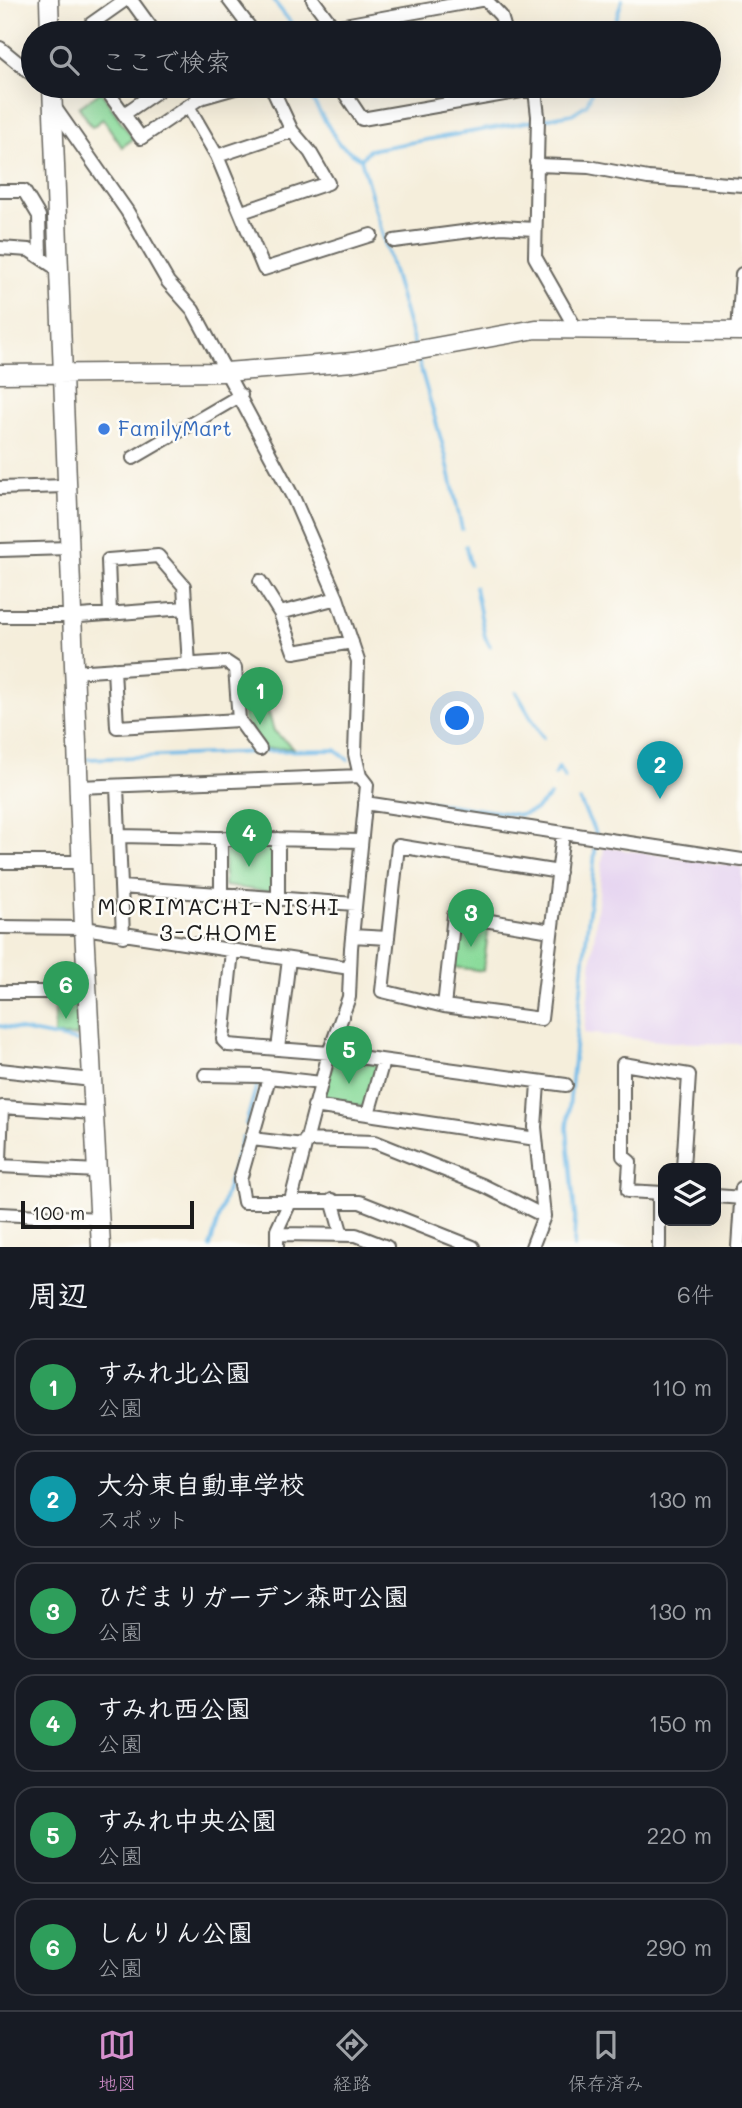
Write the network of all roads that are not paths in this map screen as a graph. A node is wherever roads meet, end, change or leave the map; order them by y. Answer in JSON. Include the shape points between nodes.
{"nodes":[{"id":1,"x":49,"y":0,"type":"edge"},
{"id":2,"x":125,"y":0,"type":"edge"},
{"id":3,"x":131,"y":0,"type":"edge"},
{"id":4,"x":229,"y":0,"type":"edge"},
{"id":5,"x":313,"y":0,"type":"edge"},
{"id":6,"x":484,"y":0,"type":"edge"},
{"id":7,"x":50,"y":21,"type":"edge"},
{"id":8,"x":95,"y":21,"type":"edge"},
{"id":9,"x":146,"y":21,"type":"edge"},
{"id":10,"x":245,"y":21,"type":"edge"},
{"id":11,"x":327,"y":21,"type":"edge"},
{"id":12,"x":378,"y":21,"type":"edge"},
{"id":13,"x":502,"y":21,"type":"edge"},
{"id":14,"x":0,"y":48,"type":"edge"},
{"id":15,"x":21,"y":65,"type":"edge"},
{"id":16,"x":51,"y":98,"type":"edge"},
{"id":17,"x":55,"y":98,"type":"edge"},
{"id":18,"x":112,"y":98,"type":"edge"},
{"id":19,"x":147,"y":98,"type":"edge"},
{"id":20,"x":200,"y":98,"type":"edge"},
{"id":21,"x":277,"y":98,"type":"edge"},
{"id":22,"x":348,"y":98,"type":"edge"},
{"id":23,"x":466,"y":98,"type":"edge"},
{"id":24,"x":537,"y":98,"type":"edge"},
{"id":25,"x":188,"y":106,"type":"junction"},
{"id":26,"x":124,"y":114,"type":"junction"},
{"id":27,"x":292,"y":131,"type":"junction"},
{"id":28,"x":217,"y":156,"type":"junction"},
{"id":29,"x":537,"y":162,"type":"junction"},
{"id":30,"x":742,"y":185,"type":"edge"},
{"id":31,"x":0,"y":191,"type":"edge"},
{"id":32,"x":242,"y":212,"type":"junction"},
{"id":33,"x":534,"y":229,"type":"junction"},
{"id":34,"x":371,"y":235,"type":"dead end"},
{"id":35,"x":394,"y":241,"type":"dead end"},
{"id":36,"x":0,"y":248,"type":"edge"},
{"id":37,"x":40,"y":256,"type":"junction"},
{"id":38,"x":59,"y":270,"type":"junction"},
{"id":39,"x":742,"y":274,"type":"edge"},
{"id":40,"x":576,"y":329,"type":"junction"},
{"id":41,"x":740,"y":331,"type":"edge"},
{"id":42,"x":63,"y":372,"type":"junction"},
{"id":43,"x":226,"y":372,"type":"junction"},
{"id":44,"x":0,"y":374,"type":"edge"},
{"id":45,"x":241,"y":396,"type":"junction"},
{"id":46,"x":133,"y":458,"type":"dead end"},
{"id":47,"x":66,"y":486,"type":"junction"},
{"id":48,"x":0,"y":488,"type":"edge"},
{"id":49,"x":69,"y":548,"type":"junction"},
{"id":50,"x":0,"y":550,"type":"edge"},
{"id":51,"x":260,"y":581,"type":"dead end"},
{"id":52,"x":337,"y":598,"type":"junction"},
{"id":53,"x":185,"y":608,"type":"junction"},
{"id":54,"x":280,"y":613,"type":"junction"},
{"id":55,"x":71,"y":614,"type":"junction"},
{"id":56,"x":110,"y":614,"type":"junction"},
{"id":57,"x":0,"y":616,"type":"edge"},
{"id":58,"x":352,"y":642,"type":"junction"},
{"id":59,"x":189,"y":665,"type":"junction"},
{"id":60,"x":114,"y":669,"type":"junction"},
{"id":61,"x":73,"y":672,"type":"junction"},
{"id":62,"x":239,"y":720,"type":"junction"},
{"id":63,"x":260,"y":748,"type":"dead end"},
{"id":64,"x":360,"y":776,"type":"junction"},
{"id":65,"x":117,"y":786,"type":"junction"},
{"id":66,"x":78,"y":787,"type":"junction"},
{"id":67,"x":365,"y":803,"type":"junction"},
{"id":68,"x":563,"y":833,"type":"junction"},
{"id":69,"x":120,"y":836,"type":"junction"},
{"id":70,"x":221,"y":838,"type":"junction"},
{"id":71,"x":278,"y":839,"type":"junction"},
{"id":72,"x":362,"y":841,"type":"junction"},
{"id":73,"x":742,"y":860,"type":"edge"},
{"id":74,"x":0,"y":862,"type":"edge"},
{"id":75,"x":81,"y":862,"type":"junction"},
{"id":76,"x":559,"y":872,"type":"junction"},
{"id":77,"x":121,"y":887,"type":"junction"},
{"id":78,"x":221,"y":894,"type":"junction"},
{"id":79,"x":278,"y":898,"type":"junction"},
{"id":80,"x":355,"y":904,"type":"junction"},
{"id":81,"x":0,"y":927,"type":"edge"},
{"id":82,"x":84,"y":928,"type":"junction"},
{"id":83,"x":551,"y":931,"type":"junction"},
{"id":84,"x":123,"y":936,"type":"junction"},
{"id":85,"x":352,"y":936,"type":"junction"},
{"id":86,"x":388,"y":937,"type":"junction"},
{"id":87,"x":232,"y":951,"type":"junction"},
{"id":88,"x":289,"y":959,"type":"junction"},
{"id":89,"x":350,"y":968,"type":"junction"},
{"id":90,"x":0,"y":992,"type":"edge"},
{"id":91,"x":87,"y":992,"type":"junction"},
{"id":92,"x":444,"y":1006,"type":"junction"},
{"id":93,"x":278,"y":1049,"type":"junction"},
{"id":94,"x":329,"y":1053,"type":"junction"},
{"id":95,"x":383,"y":1061,"type":"junction"},
{"id":96,"x":0,"y":1070,"type":"edge"},
{"id":97,"x":205,"y":1075,"type":"dead end"},
{"id":98,"x":269,"y":1078,"type":"junction"},
{"id":99,"x":92,"y":1080,"type":"junction"},
{"id":100,"x":321,"y":1083,"type":"junction"},
{"id":101,"x":538,"y":1083,"type":"junction"},
{"id":102,"x":566,"y":1085,"type":"dead end"},
{"id":103,"x":1,"y":1106,"type":"edge"},
{"id":104,"x":314,"y":1106,"type":"junction"},
{"id":105,"x":94,"y":1113,"type":"junction"},
{"id":106,"x":368,"y":1114,"type":"junction"},
{"id":107,"x":252,"y":1139,"type":"junction"},
{"id":108,"x":536,"y":1139,"type":"junction"},
{"id":109,"x":304,"y":1142,"type":"junction"},
{"id":110,"x":0,"y":1160,"type":"edge"},
{"id":111,"x":683,"y":1163,"type":"edge"},
{"id":112,"x":0,"y":1166,"type":"edge"},
{"id":113,"x":97,"y":1171,"type":"junction"},
{"id":114,"x":742,"y":1188,"type":"edge"},
{"id":115,"x":658,"y":1193,"type":"edge"},
{"id":116,"x":721,"y":1196,"type":"edge"},
{"id":117,"x":742,"y":1198,"type":"edge"},
{"id":118,"x":291,"y":1200,"type":"junction"},
{"id":119,"x":332,"y":1200,"type":"junction"},
{"id":120,"x":0,"y":1214,"type":"edge"},
{"id":121,"x":544,"y":1216,"type":"junction"},
{"id":122,"x":100,"y":1219,"type":"junction"},
{"id":123,"x":660,"y":1226,"type":"edge"},
{"id":124,"x":342,"y":1235,"type":"junction"},
{"id":125,"x":277,"y":1240,"type":"edge"},
{"id":126,"x":101,"y":1247,"type":"edge"},
{"id":127,"x":387,"y":1247,"type":"edge"},
{"id":128,"x":473,"y":1247,"type":"edge"},
{"id":129,"x":532,"y":1247,"type":"edge"},
{"id":130,"x":659,"y":1247,"type":"edge"},
{"id":131,"x":738,"y":1247,"type":"edge"}],
"edges":[{"from":1,"to":7,"type":"street"},
{"from":2,"to":8,"type":"street"},
{"from":3,"to":9,"type":"street"},
{"from":4,"to":10,"type":"street"},
{"from":5,"to":11,"type":"street"},
{"from":6,"to":12,"type":"street"},
{"from":6,"to":13,"type":"street"},
{"from":14,"to":15,"type":"street"},
{"from":16,"to":38,"type":"street"},
{"from":17,"to":43,"type":"street","via":[[168,282],[193,310]]},
{"from":18,"to":26,"type":"street"},
{"from":19,"to":26,"type":"street"},
{"from":20,"to":25,"type":"street"},
{"from":21,"to":27,"type":"street"},
{"from":22,"to":23,"type":"street","via":[[362,119]]},
{"from":24,"to":29,"type":"street"},
{"from":25,"to":26,"type":"street","via":[[141,138]]},
{"from":25,"to":28,"type":"street"},
{"from":27,"to":28,"type":"street"},
{"from":27,"to":32,"type":"street","via":[[328,183]]},
{"from":28,"to":32,"type":"street"},
{"from":29,"to":30,"type":"street","via":[[648,178]]},
{"from":29,"to":33,"type":"street"},
{"from":31,"to":37,"type":"street","via":[[24,191],[39,216]]},
{"from":32,"to":34,"type":"street","via":[[264,269]]},
{"from":33,"to":35,"type":"street","via":[[501,227]]},
{"from":33,"to":40,"type":"street","via":[[535,257]]},
{"from":36,"to":37,"type":"street","via":[[18,247]]},
{"from":37,"to":38,"type":"street"},
{"from":38,"to":42,"type":"street"},
{"from":39,"to":41,"type":"street"},
{"from":40,"to":41,"type":"street"},
{"from":40,"to":43,"type":"street","via":[[519,331],[353,362]]},
{"from":42,"to":43,"type":"street"},
{"from":42,"to":44,"type":"street"},
{"from":42,"to":47,"type":"street"},
{"from":43,"to":45,"type":"street"},
{"from":45,"to":46,"type":"street"},
{"from":45,"to":52,"type":"street"},
{"from":47,"to":48,"type":"street"},
{"from":47,"to":49,"type":"street"},
{"from":49,"to":50,"type":"street"},
{"from":49,"to":55,"type":"street"},
{"from":51,"to":54,"type":"street"},
{"from":52,"to":54,"type":"street"},
{"from":52,"to":58,"type":"street"},
{"from":53,"to":56,"type":"street"},
{"from":53,"to":56,"type":"street","via":[[184,586],[158,556],[108,560]]},
{"from":53,"to":59,"type":"street"},
{"from":54,"to":58,"type":"street","via":[[293,652]]},
{"from":55,"to":56,"type":"street"},
{"from":55,"to":57,"type":"street"},
{"from":55,"to":61,"type":"street"},
{"from":58,"to":64,"type":"street","via":[[358,661],[355,754]]},
{"from":59,"to":60,"type":"street"},
{"from":59,"to":62,"type":"street","via":[[226,662],[235,668]]},
{"from":60,"to":61,"type":"street"},
{"from":60,"to":62,"type":"street","via":[[117,727]]},
{"from":61,"to":66,"type":"street"},
{"from":62,"to":63,"type":"street"},
{"from":64,"to":65,"type":"street"},
{"from":64,"to":67,"type":"street","via":[[367,785]]},
{"from":65,"to":66,"type":"street"},
{"from":65,"to":69,"type":"street"},
{"from":66,"to":75,"type":"street"},
{"from":67,"to":68,"type":"street"},
{"from":67,"to":72,"type":"street"},
{"from":68,"to":73,"type":"street"},
{"from":68,"to":76,"type":"street"},
{"from":69,"to":70,"type":"street"},
{"from":69,"to":77,"type":"street"},
{"from":70,"to":71,"type":"street"},
{"from":70,"to":78,"type":"street"},
{"from":71,"to":72,"type":"street"},
{"from":71,"to":79,"type":"street"},
{"from":72,"to":80,"type":"street"},
{"from":74,"to":75,"type":"street"},
{"from":75,"to":82,"type":"street"},
{"from":76,"to":83,"type":"street"},
{"from":76,"to":86,"type":"street","via":[[398,846]]},
{"from":77,"to":78,"type":"street"},
{"from":77,"to":84,"type":"street"},
{"from":78,"to":79,"type":"street"},
{"from":79,"to":80,"type":"street"},
{"from":80,"to":85,"type":"street"},
{"from":81,"to":82,"type":"street"},
{"from":82,"to":84,"type":"street"},
{"from":82,"to":91,"type":"street"},
{"from":83,"to":92,"type":"street","via":[[541,1019]]},
{"from":83,"to":92,"type":"street","via":[[454,915]]},
{"from":84,"to":87,"type":"street"},
{"from":85,"to":86,"type":"street"},
{"from":85,"to":89,"type":"street"},
{"from":86,"to":92,"type":"street","via":[[382,992]]},
{"from":87,"to":88,"type":"street"},
{"from":87,"to":93,"type":"street","via":[[223,1040],[228,1045]]},
{"from":88,"to":89,"type":"street"},
{"from":88,"to":93,"type":"street"},
{"from":89,"to":94,"type":"street","via":[[349,997]]},
{"from":90,"to":91,"type":"street"},
{"from":91,"to":99,"type":"street"},
{"from":93,"to":94,"type":"street"},
{"from":94,"to":95,"type":"street"},
{"from":94,"to":100,"type":"street"},
{"from":95,"to":101,"type":"street"},
{"from":95,"to":106,"type":"street"},
{"from":96,"to":99,"type":"street"},
{"from":97,"to":98,"type":"street"},
{"from":98,"to":100,"type":"street"},
{"from":98,"to":107,"type":"street"},
{"from":99,"to":105,"type":"street"},
{"from":100,"to":104,"type":"street"},
{"from":101,"to":102,"type":"street"},
{"from":101,"to":108,"type":"street"},
{"from":103,"to":105,"type":"street"},
{"from":103,"to":110,"type":"street"},
{"from":104,"to":106,"type":"street"},
{"from":104,"to":109,"type":"street"},
{"from":105,"to":113,"type":"street"},
{"from":106,"to":108,"type":"street"},
{"from":107,"to":109,"type":"street"},
{"from":107,"to":118,"type":"street","via":[[240,1180],[244,1202]]},
{"from":108,"to":121,"type":"street"},
{"from":109,"to":118,"type":"street"},
{"from":109,"to":121,"type":"street","via":[[375,1142],[482,1185]]},
{"from":111,"to":115,"type":"street","via":[[689,1075],[623,1064],[623,1156],[630,1162],[628,1191]]},
{"from":112,"to":113,"type":"street"},
{"from":113,"to":122,"type":"street"},
{"from":114,"to":117,"type":"street"},
{"from":116,"to":117,"type":"street"},
{"from":117,"to":131,"type":"street"},
{"from":118,"to":119,"type":"street"},
{"from":118,"to":125,"type":"street"},
{"from":119,"to":124,"type":"street"},
{"from":119,"to":128,"type":"street","via":[[360,1202]]},
{"from":120,"to":122,"type":"street","via":[[44,1210]]},
{"from":121,"to":129,"type":"street"},
{"from":122,"to":126,"type":"street"},
{"from":123,"to":130,"type":"street"},
{"from":124,"to":125,"type":"street"},
{"from":124,"to":127,"type":"street","via":[[356,1235]]}]}
